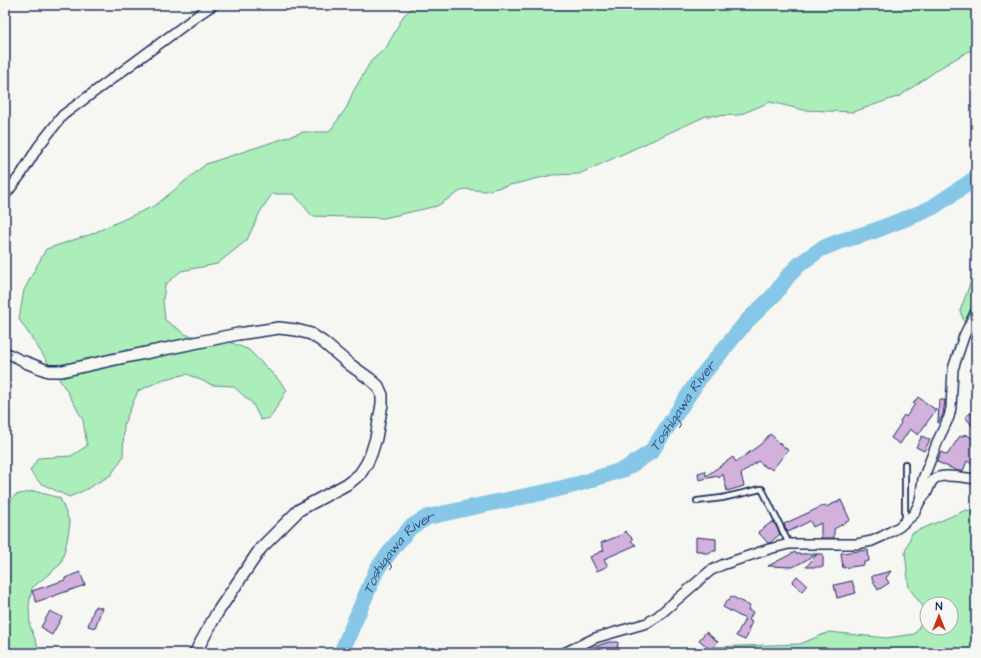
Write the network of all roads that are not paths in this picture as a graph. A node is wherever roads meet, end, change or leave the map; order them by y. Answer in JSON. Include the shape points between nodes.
{"nodes":[{"id":1,"x":213,"y":5,"type":"edge"},
{"id":2,"x":5,"y":195,"type":"edge"},
{"id":3,"x":976,"y":311,"type":"edge"},
{"id":4,"x":5,"y":352,"type":"edge"},
{"id":5,"x":24,"y":362,"type":"joint"},
{"id":6,"x":905,"y":464,"type":"dead end"},
{"id":7,"x":976,"y":479,"type":"edge"},
{"id":8,"x":697,"y":501,"type":"dead end"},
{"id":9,"x":920,"y":501,"type":"junction"},
{"id":10,"x":906,"y":522,"type":"junction"},
{"id":11,"x":789,"y":544,"type":"junction"},
{"id":12,"x":195,"y":653,"type":"edge"},
{"id":13,"x":564,"y":653,"type":"edge"}],
"edges":[{"from":1,"to":2,"type":"street","via":[[63,115]]},
{"from":3,"to":9,"type":"street","via":[[952,369],[949,417],[923,480]]},
{"from":4,"to":5,"type":"street"},
{"from":5,"to":12,"type":"street","via":[[48,371],[62,372],[231,335],[279,328],[311,334],[378,386],[382,404],[376,438],[360,474],[349,483],[299,510],[261,548],[217,613]]},
{"from":6,"to":10,"type":"lane"},
{"from":7,"to":9,"type":"street","via":[[938,477]]},
{"from":8,"to":11,"type":"lane","via":[[722,498],[761,488]]},
{"from":9,"to":10,"type":"street","via":[[914,514]]},
{"from":10,"to":11,"type":"street","via":[[872,541],[857,544]]},
{"from":11,"to":13,"type":"street","via":[[722,565],[710,571],[647,623],[595,638]]}]}
